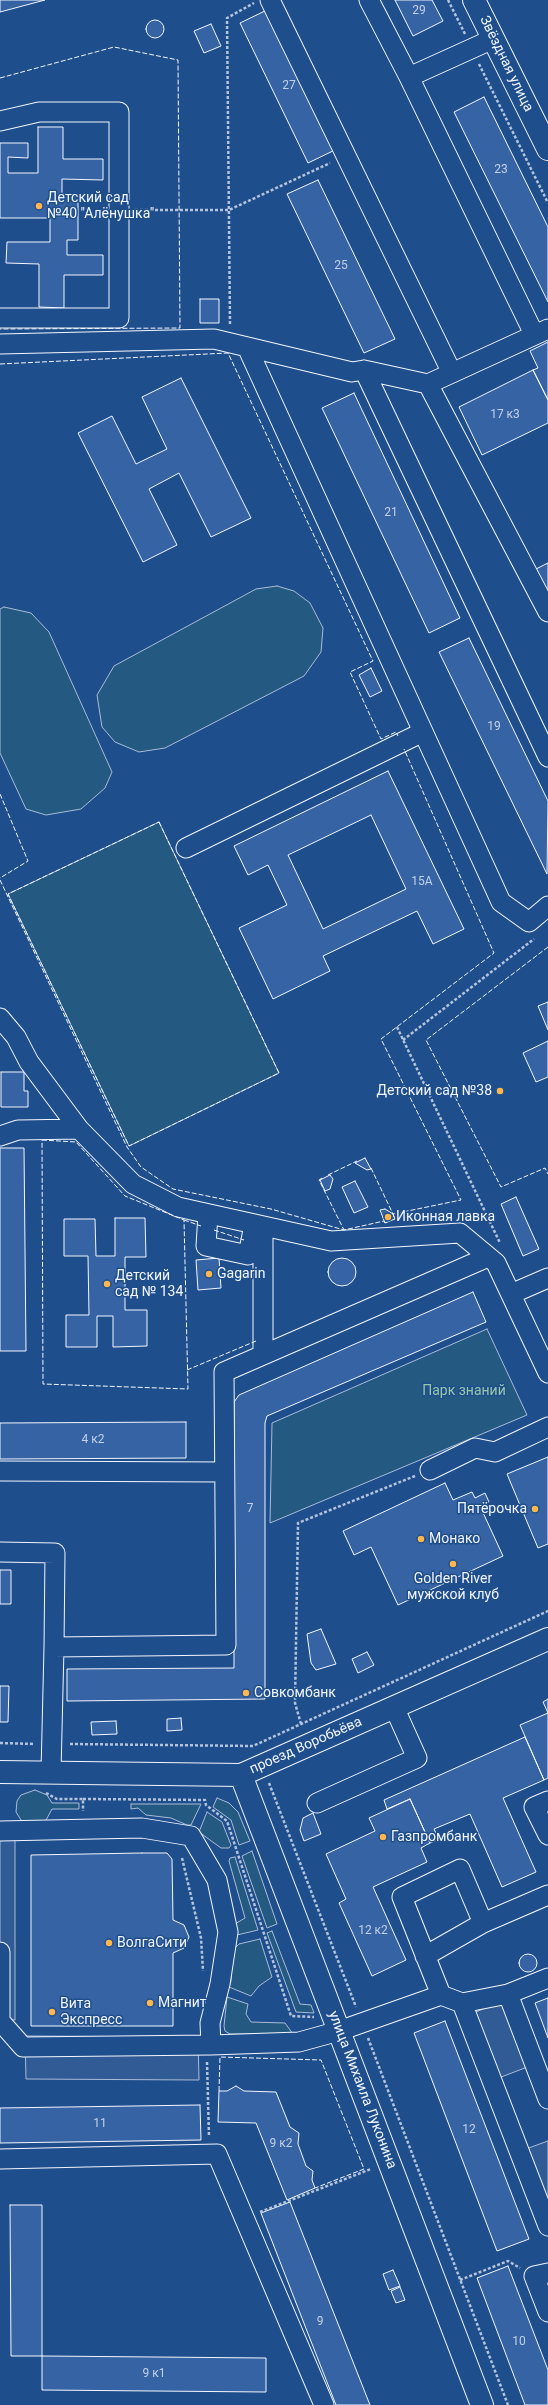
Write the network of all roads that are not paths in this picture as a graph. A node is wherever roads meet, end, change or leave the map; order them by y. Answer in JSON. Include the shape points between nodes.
{"nodes":[{"id":1,"x":270,"y":0,"type":"edge"},
{"id":2,"x":369,"y":0,"type":"edge"},
{"id":3,"x":474,"y":0,"type":"edge"},
{"id":4,"x":493,"y":39,"type":"junction"},
{"id":5,"x":409,"y":77,"type":"junction"},
{"id":6,"x":0,"y":120,"type":"edge"},
{"id":7,"x":548,"y":149,"type":"edge"},
{"id":8,"x":0,"y":318,"type":"edge"},
{"id":9,"x":541,"y":332,"type":"edge"},
{"id":10,"x":0,"y":344,"type":"edge"},
{"id":11,"x":239,"y":345,"type":"junction"},
{"id":12,"x":364,"y":370,"type":"junction"},
{"id":13,"x":452,"y":373,"type":"junction"},
{"id":14,"x":428,"y":384,"type":"junction"},
{"id":15,"x":548,"y":612,"type":"edge"},
{"id":16,"x":423,"y":732,"type":"junction"},
{"id":17,"x":548,"y":757,"type":"edge"},
{"id":18,"x":186,"y":848,"type":"dead end"},
{"id":19,"x":548,"y":906,"type":"edge"},
{"id":20,"x":0,"y":1018,"type":"edge"},
{"id":21,"x":8,"y":1037,"type":"edge"},
{"id":22,"x":79,"y":1129,"type":"junction"},
{"id":23,"x":0,"y":1136,"type":"edge"},
{"id":24,"x":208,"y":1214,"type":"junction"},
{"id":25,"x":259,"y":1225,"type":"junction"},
{"id":26,"x":495,"y":1252,"type":"junction"},
{"id":27,"x":548,"y":1278,"type":"edge"},
{"id":28,"x":511,"y":1294,"type":"junction"},
{"id":29,"x":263,"y":1355,"type":"junction"},
{"id":30,"x":548,"y":1373,"type":"edge"},
{"id":31,"x":548,"y":1427,"type":"edge"},
{"id":32,"x":430,"y":1470,"type":"road end"},
{"id":33,"x":0,"y":1471,"type":"edge"},
{"id":34,"x":224,"y":1472,"type":"junction"},
{"id":35,"x":0,"y":1552,"type":"edge"},
{"id":36,"x":548,"y":1639,"type":"edge"},
{"id":37,"x":54,"y":1648,"type":"junction"},
{"id":38,"x":394,"y":1707,"type":"junction"},
{"id":39,"x":0,"y":1772,"type":"edge"},
{"id":40,"x":51,"y":1772,"type":"junction"},
{"id":41,"x":241,"y":1775,"type":"junction"},
{"id":42,"x":548,"y":1801,"type":"edge"},
{"id":43,"x":316,"y":1803,"type":"dead end"},
{"id":44,"x":0,"y":1831,"type":"edge"},
{"id":45,"x":548,"y":1835,"type":"edge"},
{"id":46,"x":548,"y":1895,"type":"edge"},
{"id":47,"x":483,"y":1923,"type":"junction"},
{"id":48,"x":0,"y":1952,"type":"edge"},
{"id":49,"x":425,"y":1956,"type":"junction"},
{"id":50,"x":548,"y":1978,"type":"edge"},
{"id":51,"x":508,"y":1994,"type":"junction"},
{"id":52,"x":441,"y":1995,"type":"junction"},
{"id":53,"x":462,"y":2003,"type":"junction"},
{"id":54,"x":339,"y":2031,"type":"junction"},
{"id":55,"x":211,"y":2045,"type":"junction"},
{"id":56,"x":548,"y":2099,"type":"edge"},
{"id":57,"x":0,"y":2160,"type":"edge"},
{"id":58,"x":548,"y":2226,"type":"edge"},
{"id":59,"x":541,"y":2275,"type":"edge"},
{"id":60,"x":548,"y":2312,"type":"edge"},
{"id":61,"x":324,"y":2405,"type":"edge"},
{"id":62,"x":482,"y":2405,"type":"edge"}],
"edges":[{"from":1,"to":13,"type":"street"},
{"from":2,"to":5,"type":"street"},
{"from":3,"to":4,"type":"main road","name":"Звёздная улица"},
{"from":4,"to":5,"type":"street"},
{"from":4,"to":7,"type":"main road","name":"Звёздная улица"},
{"from":5,"to":9,"type":"street"},
{"from":6,"to":8,"type":"street","via":[[39,112],[119,112],[119,318]]},
{"from":9,"to":13,"type":"street"},
{"from":10,"to":11,"type":"street","via":[[214,339]]},
{"from":11,"to":12,"type":"street","via":[[352,372]]},
{"from":11,"to":16,"type":"street"},
{"from":12,"to":14,"type":"street"},
{"from":12,"to":17,"type":"street"},
{"from":13,"to":14,"type":"street"},
{"from":14,"to":15,"type":"street"},
{"from":16,"to":18,"type":"street"},
{"from":16,"to":19,"type":"street","via":[[501,902],[529,922]]},
{"from":20,"to":21,"type":"street"},
{"from":21,"to":22,"type":"street"},
{"from":22,"to":23,"type":"street","via":[[18,1130]]},
{"from":22,"to":24,"type":"street","via":[[133,1184],[178,1207]]},
{"from":24,"to":25,"type":"street"},
{"from":24,"to":25,"type":"street","via":[[206,1246],[248,1255]]},
{"from":25,"to":26,"type":"street","via":[[331,1241],[460,1233]]},
{"from":25,"to":29,"type":"street"},
{"from":26,"to":28,"type":"street","via":[[496,1263]]},
{"from":26,"to":29,"type":"street"},
{"from":27,"to":28,"type":"street"},
{"from":28,"to":30,"type":"street"},
{"from":29,"to":34,"type":"street","via":[[224,1372]]},
{"from":31,"to":32,"type":"street","via":[[495,1452],[475,1448]]},
{"from":33,"to":34,"type":"street"},
{"from":34,"to":37,"type":"street","via":[[226,1645]]},
{"from":35,"to":37,"type":"street","via":[[55,1553]]},
{"from":36,"to":38,"type":"main road","name":"проезд Воробьёва"},
{"from":37,"to":40,"type":"street"},
{"from":38,"to":41,"type":"main road","name":"проезд Воробьёва"},
{"from":38,"to":43,"type":"street","via":[[417,1758]]},
{"from":39,"to":40,"type":"main road","name":"проезд Воробьёва"},
{"from":40,"to":41,"type":"main road","name":"проезд Воробьёва"},
{"from":41,"to":54,"type":"main road","name":"улица Михаила Луконина"},
{"from":42,"to":45,"type":"street","via":[[534,1807]]},
{"from":44,"to":55,"type":"street","via":[[142,1828],[191,1836],[217,1880],[228,1932],[220,1984],[210,2023]]},
{"from":46,"to":47,"type":"street"},
{"from":47,"to":49,"type":"street"},
{"from":47,"to":49,"type":"street","via":[[460,1869],[402,1897]]},
{"from":48,"to":55,"type":"street","via":[[0,2021],[23,2047]]},
{"from":49,"to":52,"type":"street"},
{"from":50,"to":51,"type":"street"},
{"from":51,"to":53,"type":"street"},
{"from":51,"to":56,"type":"street"},
{"from":52,"to":53,"type":"street"},
{"from":52,"to":54,"type":"street"},
{"from":53,"to":58,"type":"street"},
{"from":54,"to":55,"type":"street","via":[[299,2042]]},
{"from":54,"to":62,"type":"main road","name":"улица Михаила Луконина"},
{"from":57,"to":61,"type":"street","via":[[218,2154]]},
{"from":59,"to":60,"type":"street"}]}
